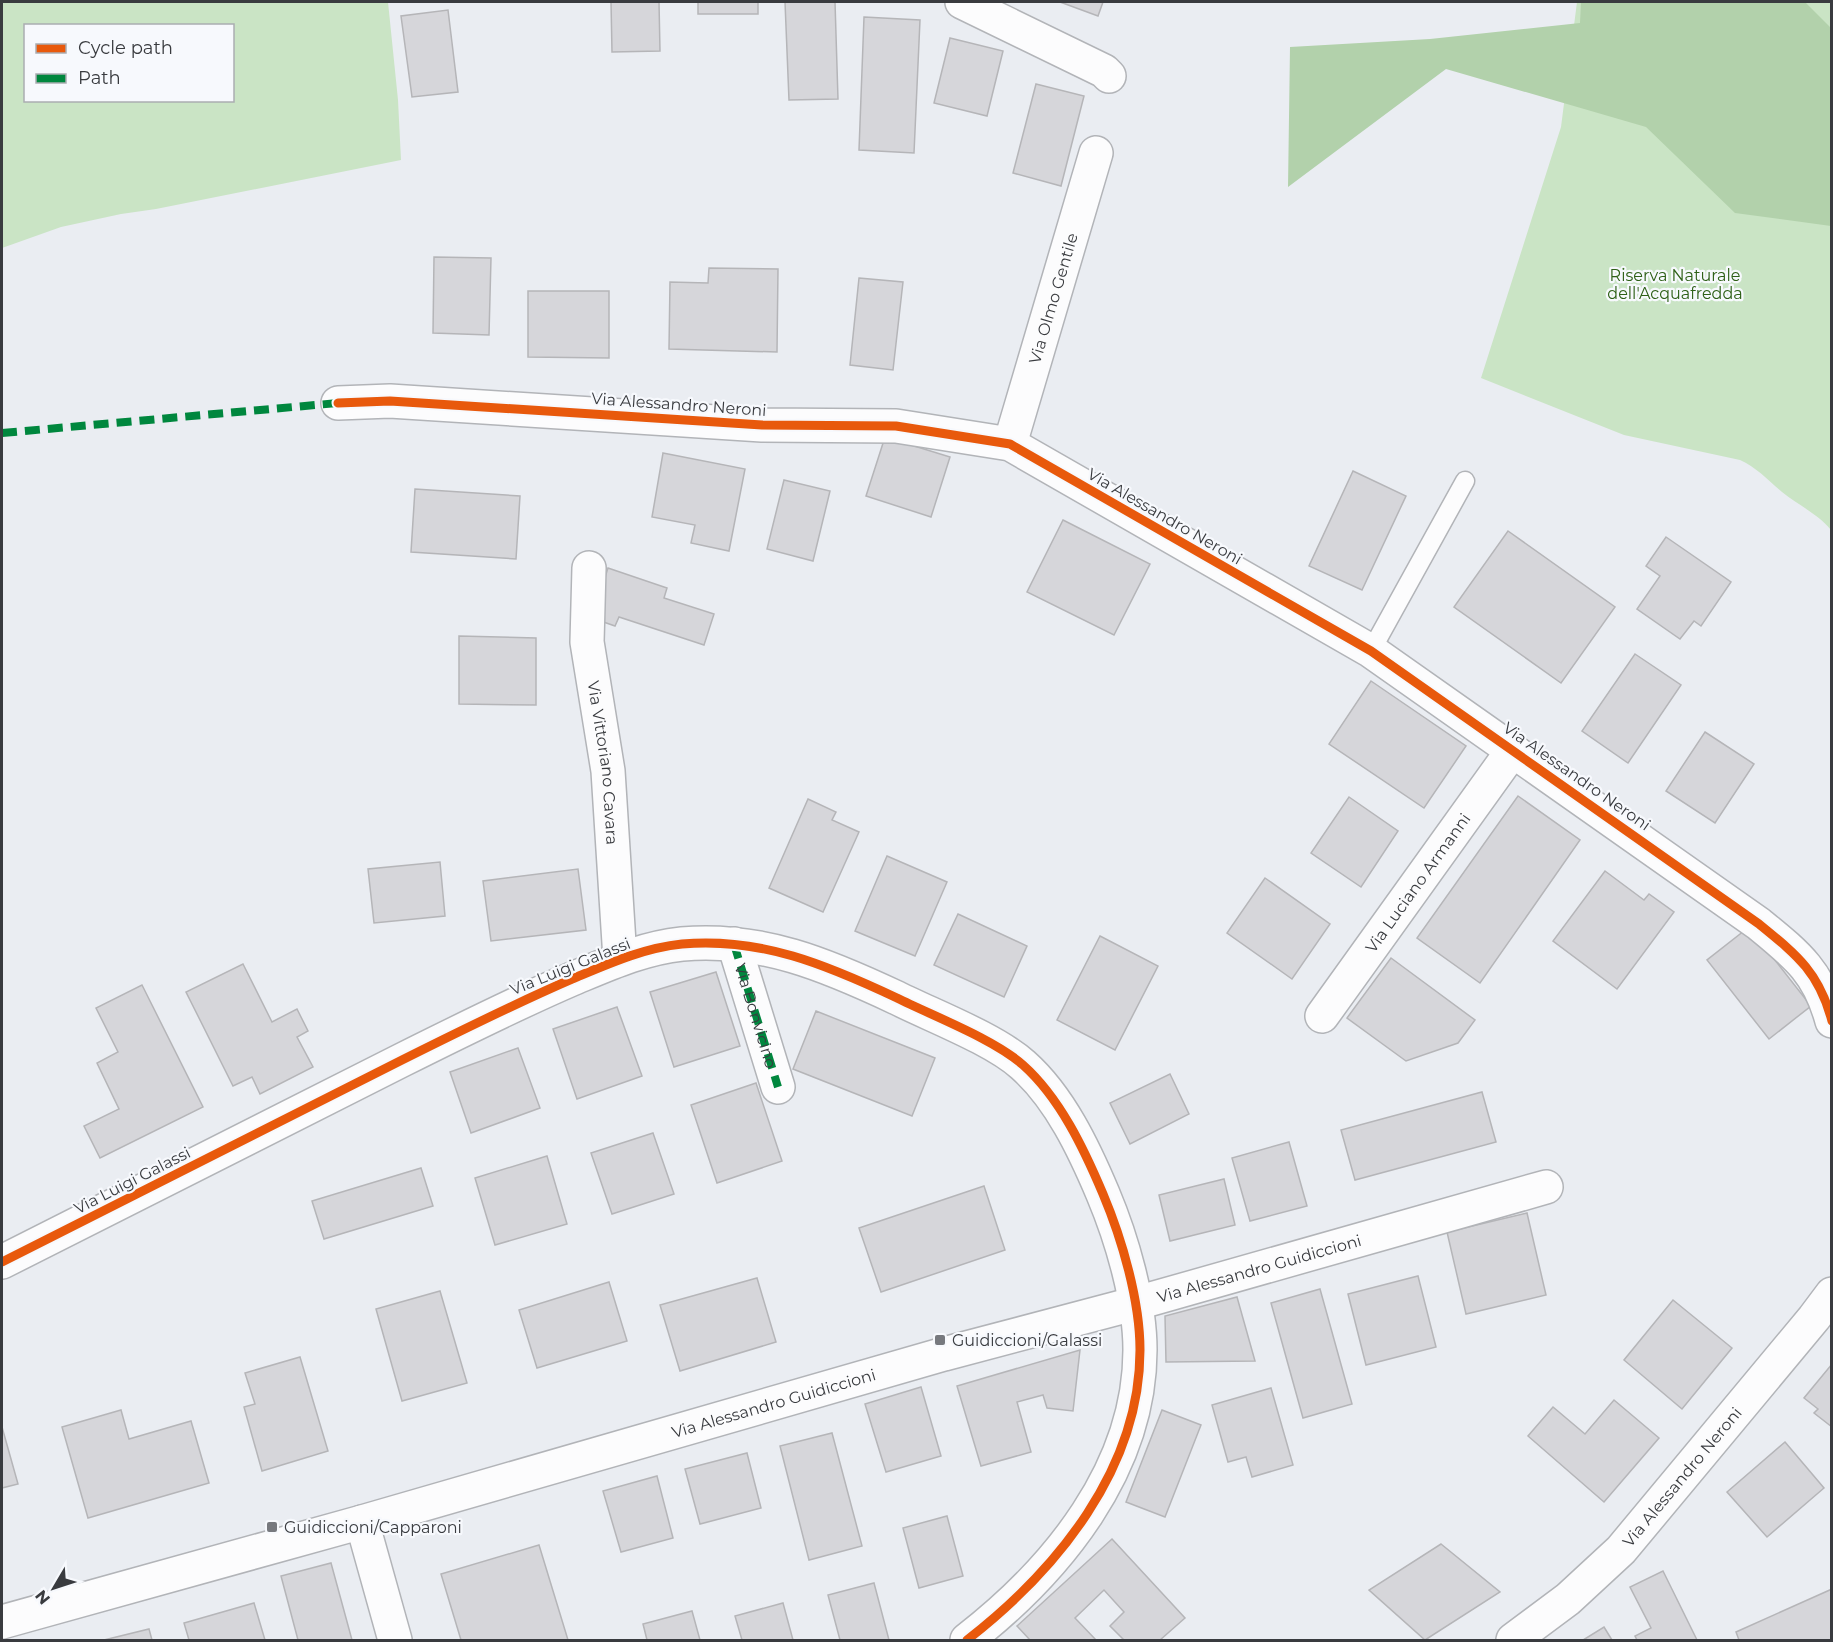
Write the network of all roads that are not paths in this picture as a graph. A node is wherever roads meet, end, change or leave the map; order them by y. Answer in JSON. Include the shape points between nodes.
{"nodes":[{"id":1,"x":962,"y":2,"type":"edge"},
{"id":2,"x":1109,"y":76,"type":"dead end"},
{"id":3,"x":1096,"y":153,"type":"dead end"},
{"id":4,"x":338,"y":403,"type":"dead end"},
{"id":5,"x":1010,"y":444,"type":"junction"},
{"id":6,"x":1465,"y":481,"type":"dead end"},
{"id":7,"x":589,"y":568,"type":"dead end"},
{"id":8,"x":1371,"y":651,"type":"junction"},
{"id":9,"x":1513,"y":750,"type":"junction"},
{"id":10,"x":734,"y":944,"type":"junction"},
{"id":11,"x":620,"y":959,"type":"junction"},
{"id":12,"x":1322,"y":1016,"type":"dead end"},
{"id":13,"x":1832,"y":1021,"type":"edge"},
{"id":14,"x":778,"y":1087,"type":"dead end"},
{"id":15,"x":1546,"y":1187,"type":"dead end"},
{"id":16,"x":2,"y":1263,"type":"edge"},
{"id":17,"x":1832,"y":1294,"type":"edge"},
{"id":18,"x":1137,"y":1303,"type":"junction"},
{"id":19,"x":362,"y":1522,"type":"junction"},
{"id":20,"x":2,"y":1622,"type":"edge"},
{"id":21,"x":395,"y":1641,"type":"edge"},
{"id":22,"x":967,"y":1641,"type":"edge"},
{"id":23,"x":1513,"y":1641,"type":"edge"}],
"edges":[{"from":1,"to":2,"type":"street"},
{"from":3,"to":5,"type":"street","name":"Via Olmo Gentile"},
{"from":4,"to":5,"type":"street","name":"Via Alessandro Neroni","via":[[390,401],[762,425],[896,426]]},
{"from":5,"to":8,"type":"street","name":"Via Alessandro Neroni"},
{"from":6,"to":8,"type":"lane"},
{"from":7,"to":11,"type":"street","name":"Via Vittoriano Cavara","via":[[587,642],[608,771]]},
{"from":8,"to":9,"type":"street","name":"Via Alessandro Neroni"},
{"from":9,"to":12,"type":"street","name":"Via Luciano Armanni"},
{"from":9,"to":13,"type":"street","name":"Via Alessandro Neroni","via":[[1752,918],[1790,949],[1808,967],[1826,998]]},
{"from":10,"to":11,"type":"street","name":"Via Luigi Galassi","via":[[681,945]]},
{"from":10,"to":14,"type":"street","name":"Via Bonvicino"},
{"from":10,"to":18,"type":"street","name":"Via Luigi Galassi","via":[[783,952],[848,975],[975,1035],[1020,1062],[1067,1122],[1098,1183],[1115,1224]]},
{"from":11,"to":16,"type":"street","name":"Via Luigi Galassi","via":[[486,1018]]},
{"from":15,"to":18,"type":"street","name":"Via Alessandro Guidiccioni"},
{"from":17,"to":23,"type":"street","name":"Via Alessandro Neroni","via":[[1621,1550],[1568,1599]]},
{"from":18,"to":19,"type":"street","name":"Via Alessandro Guidiccioni","via":[[944,1354]]},
{"from":18,"to":22,"type":"street","name":"Via Luigi Galassi","via":[[1137,1390],[1129,1426],[1112,1468],[1084,1519],[1042,1573]]},
{"from":19,"to":20,"type":"street","name":"Via Alessandro Guidiccioni"},
{"from":19,"to":21,"type":"street"}]}
